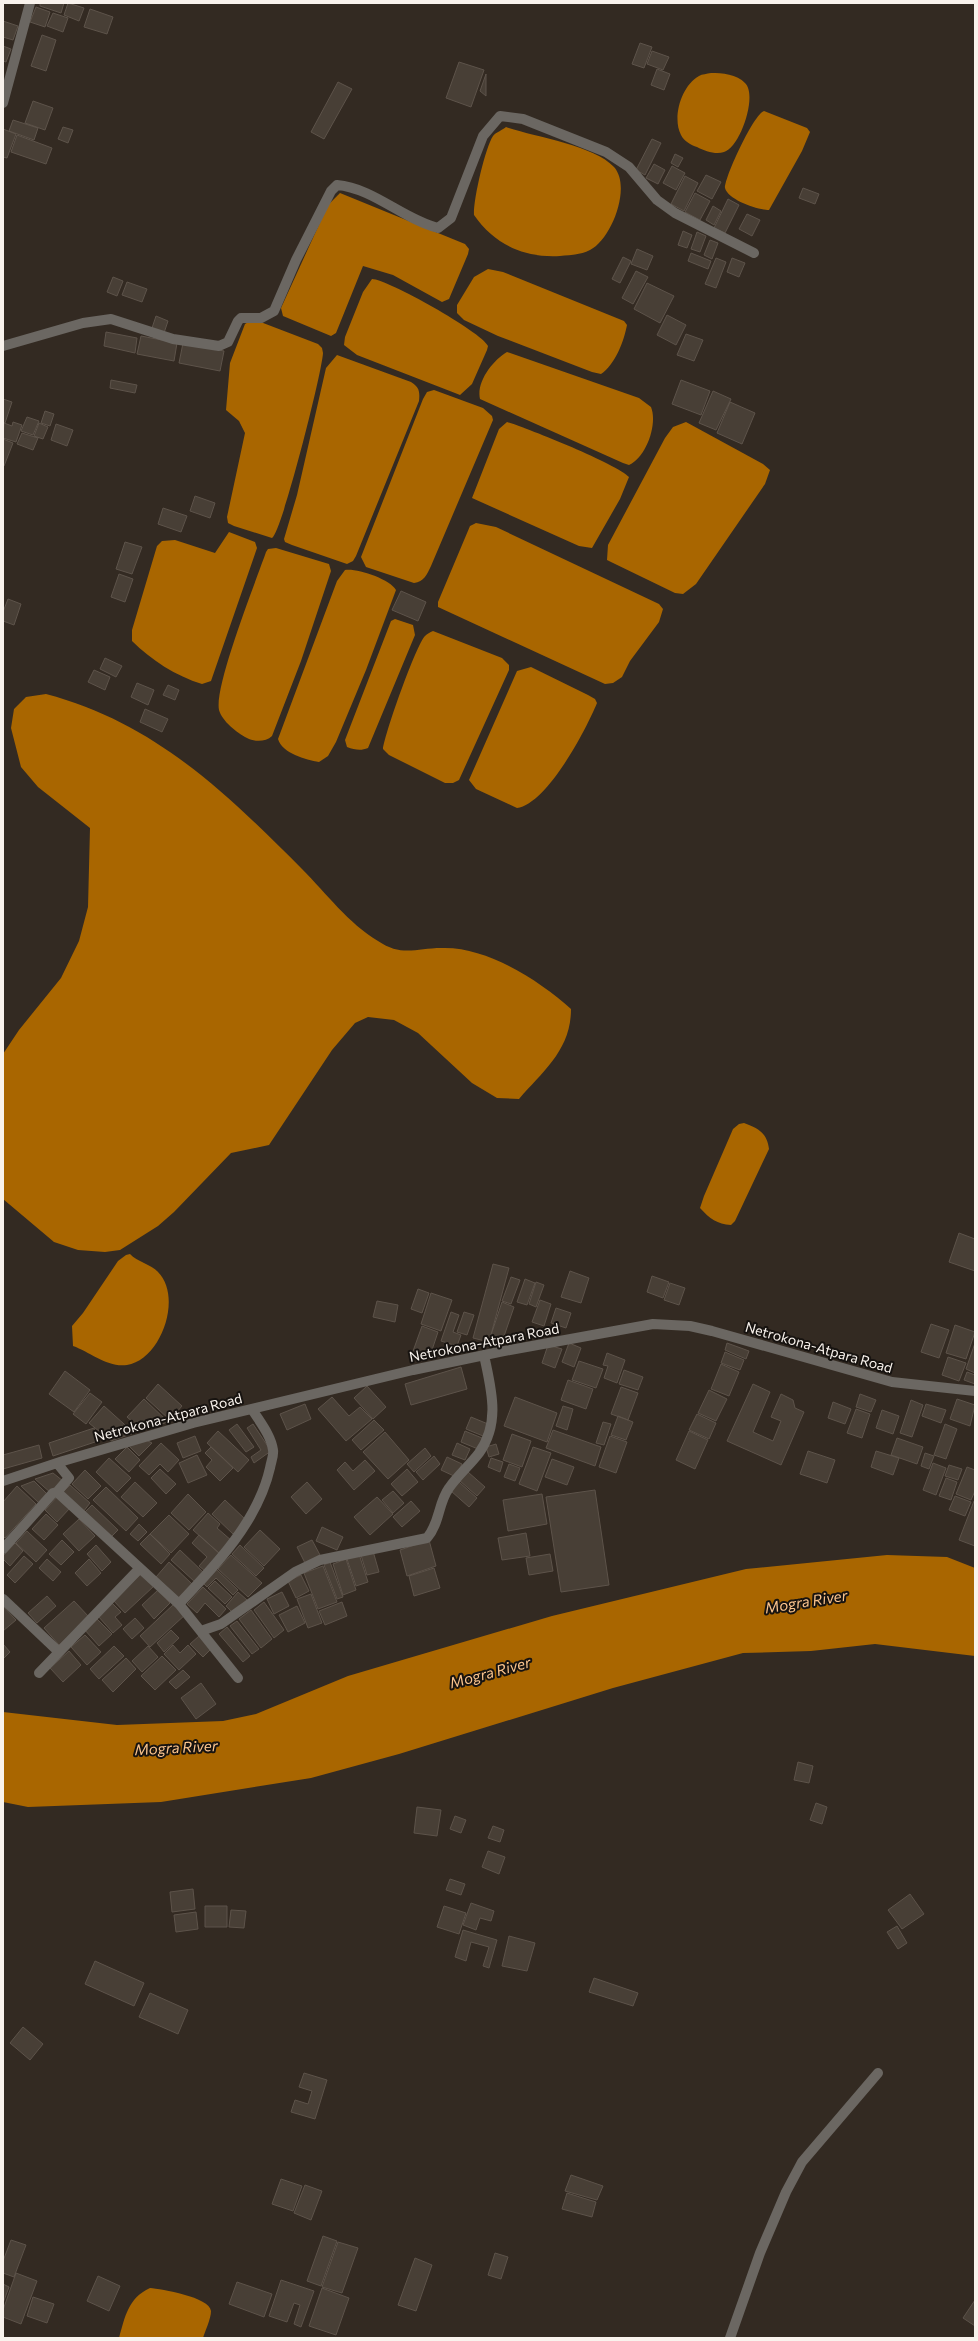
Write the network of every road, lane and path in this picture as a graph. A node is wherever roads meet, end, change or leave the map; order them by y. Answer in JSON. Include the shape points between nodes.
{"nodes":[{"id":1,"x":30,"y":3,"type":"edge"},
{"id":2,"x":3,"y":103,"type":"edge"},
{"id":3,"x":754,"y":253,"type":"dead end"},
{"id":4,"x":3,"y":346,"type":"edge"},
{"id":5,"x":484,"y":1355,"type":"junction"},
{"id":6,"x":975,"y":1391,"type":"edge"},
{"id":7,"x":252,"y":1409,"type":"junction"},
{"id":8,"x":57,"y":1463,"type":"junction"},
{"id":9,"x":3,"y":1481,"type":"edge"},
{"id":10,"x":57,"y":1492,"type":"junction"},
{"id":11,"x":3,"y":1549,"type":"edge"},
{"id":12,"x":140,"y":1568,"type":"junction"},
{"id":13,"x":3,"y":1599,"type":"edge"},
{"id":14,"x":179,"y":1604,"type":"junction"},
{"id":15,"x":201,"y":1631,"type":"junction"},
{"id":16,"x":59,"y":1652,"type":"junction"},
{"id":17,"x":39,"y":1673,"type":"dead end"},
{"id":18,"x":238,"y":1678,"type":"dead end"},
{"id":19,"x":878,"y":2072,"type":"dead end"},
{"id":20,"x":730,"y":2338,"type":"edge"}],
"edges":[{"from":1,"to":2,"type":"street"},
{"from":3,"to":4,"type":"street","via":[[675,213],[657,200],[629,167],[606,152],[523,119],[500,116],[483,136],[451,218],[438,228],[413,219],[373,197],[337,185],[331,191],[303,246],[274,311],[261,318],[241,318],[228,342],[219,346],[173,339],[111,319],[83,323]]},
{"from":5,"to":6,"type":"street","name":"Netrokona-Atpara Road","via":[[653,1324],[690,1326],[892,1382]]},
{"from":5,"to":7,"type":"street","name":"Netrokona-Atpara Road"},
{"from":5,"to":15,"type":"street","via":[[492,1393],[493,1423],[480,1452],[449,1488],[434,1530],[427,1538],[320,1560],[295,1572],[221,1624]]},
{"from":7,"to":8,"type":"street","name":"Netrokona-Atpara Road"},
{"from":7,"to":14,"type":"street","via":[[269,1437],[273,1449],[264,1488],[249,1519],[234,1541]]},
{"from":8,"to":9,"type":"street","name":"Netrokona-Atpara Road"},
{"from":8,"to":10,"type":"street","via":[[69,1478]]},
{"from":10,"to":11,"type":"street","via":[[53,1493]]},
{"from":10,"to":12,"type":"street"},
{"from":12,"to":14,"type":"street"},
{"from":12,"to":16,"type":"street"},
{"from":13,"to":16,"type":"street"},
{"from":14,"to":15,"type":"street"},
{"from":15,"to":18,"type":"street"},
{"from":16,"to":17,"type":"street"},
{"from":19,"to":20,"type":"street","via":[[802,2162],[760,2253]]}]}
